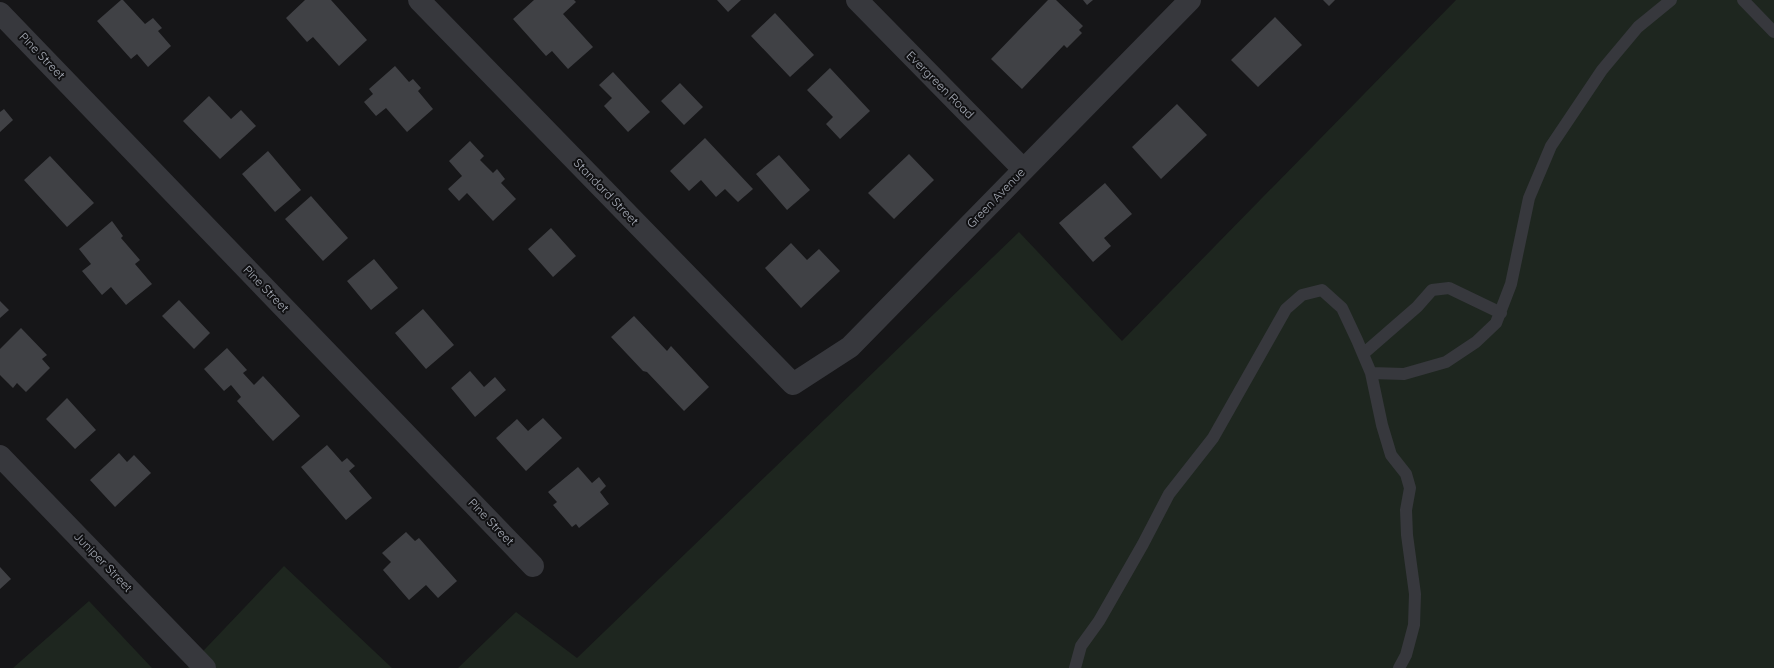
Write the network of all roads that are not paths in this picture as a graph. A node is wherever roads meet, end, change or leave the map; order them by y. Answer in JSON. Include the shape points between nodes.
{"nodes":[{"id":1,"x":419,"y":0,"type":"edge"},
{"id":2,"x":857,"y":0,"type":"edge"},
{"id":3,"x":1190,"y":0,"type":"edge"},
{"id":4,"x":1671,"y":0,"type":"edge"},
{"id":5,"x":1743,"y":0,"type":"edge"},
{"id":6,"x":0,"y":13,"type":"edge"},
{"id":7,"x":1774,"y":32,"type":"edge"},
{"id":8,"x":1023,"y":169,"type":"junction"},
{"id":9,"x":1501,"y":313,"type":"junction"},
{"id":10,"x":1363,"y":354,"type":"junction"},
{"id":11,"x":1370,"y":373,"type":"junction"},
{"id":12,"x":793,"y":384,"type":"joint"},
{"id":13,"x":0,"y":456,"type":"edge"},
{"id":14,"x":533,"y":566,"type":"dead end"},
{"id":15,"x":205,"y":668,"type":"edge"},
{"id":16,"x":1075,"y":668,"type":"edge"},
{"id":17,"x":1399,"y":668,"type":"edge"}],
"edges":[{"from":1,"to":12,"type":"street","name":"Standard Street"},
{"from":2,"to":8,"type":"street","name":"Evergreen Road"},
{"from":3,"to":8,"type":"street","name":"Green Avenue"},
{"from":4,"to":9,"type":"lane","via":[[1638,27],[1602,70],[1551,146],[1529,198],[1511,284]]},
{"from":5,"to":7,"type":"lane"},
{"from":6,"to":14,"type":"street","name":"Pine Street"},
{"from":8,"to":12,"type":"street","name":"Green Avenue","via":[[850,347]]},
{"from":9,"to":10,"type":"lane","via":[[1449,288],[1432,290]]},
{"from":9,"to":11,"type":"lane","via":[[1496,323],[1476,342],[1446,362],[1404,374]]},
{"from":10,"to":11,"type":"lane"},
{"from":10,"to":16,"type":"lane","via":[[1342,308],[1322,290],[1302,295],[1286,309],[1213,438],[1169,494],[1106,608],[1081,646]]},
{"from":11,"to":17,"type":"lane","via":[[1391,455],[1406,474],[1410,488],[1406,510],[1415,594],[1414,625],[1406,655]]},
{"from":13,"to":15,"type":"street","name":"Juniper Street"}]}
